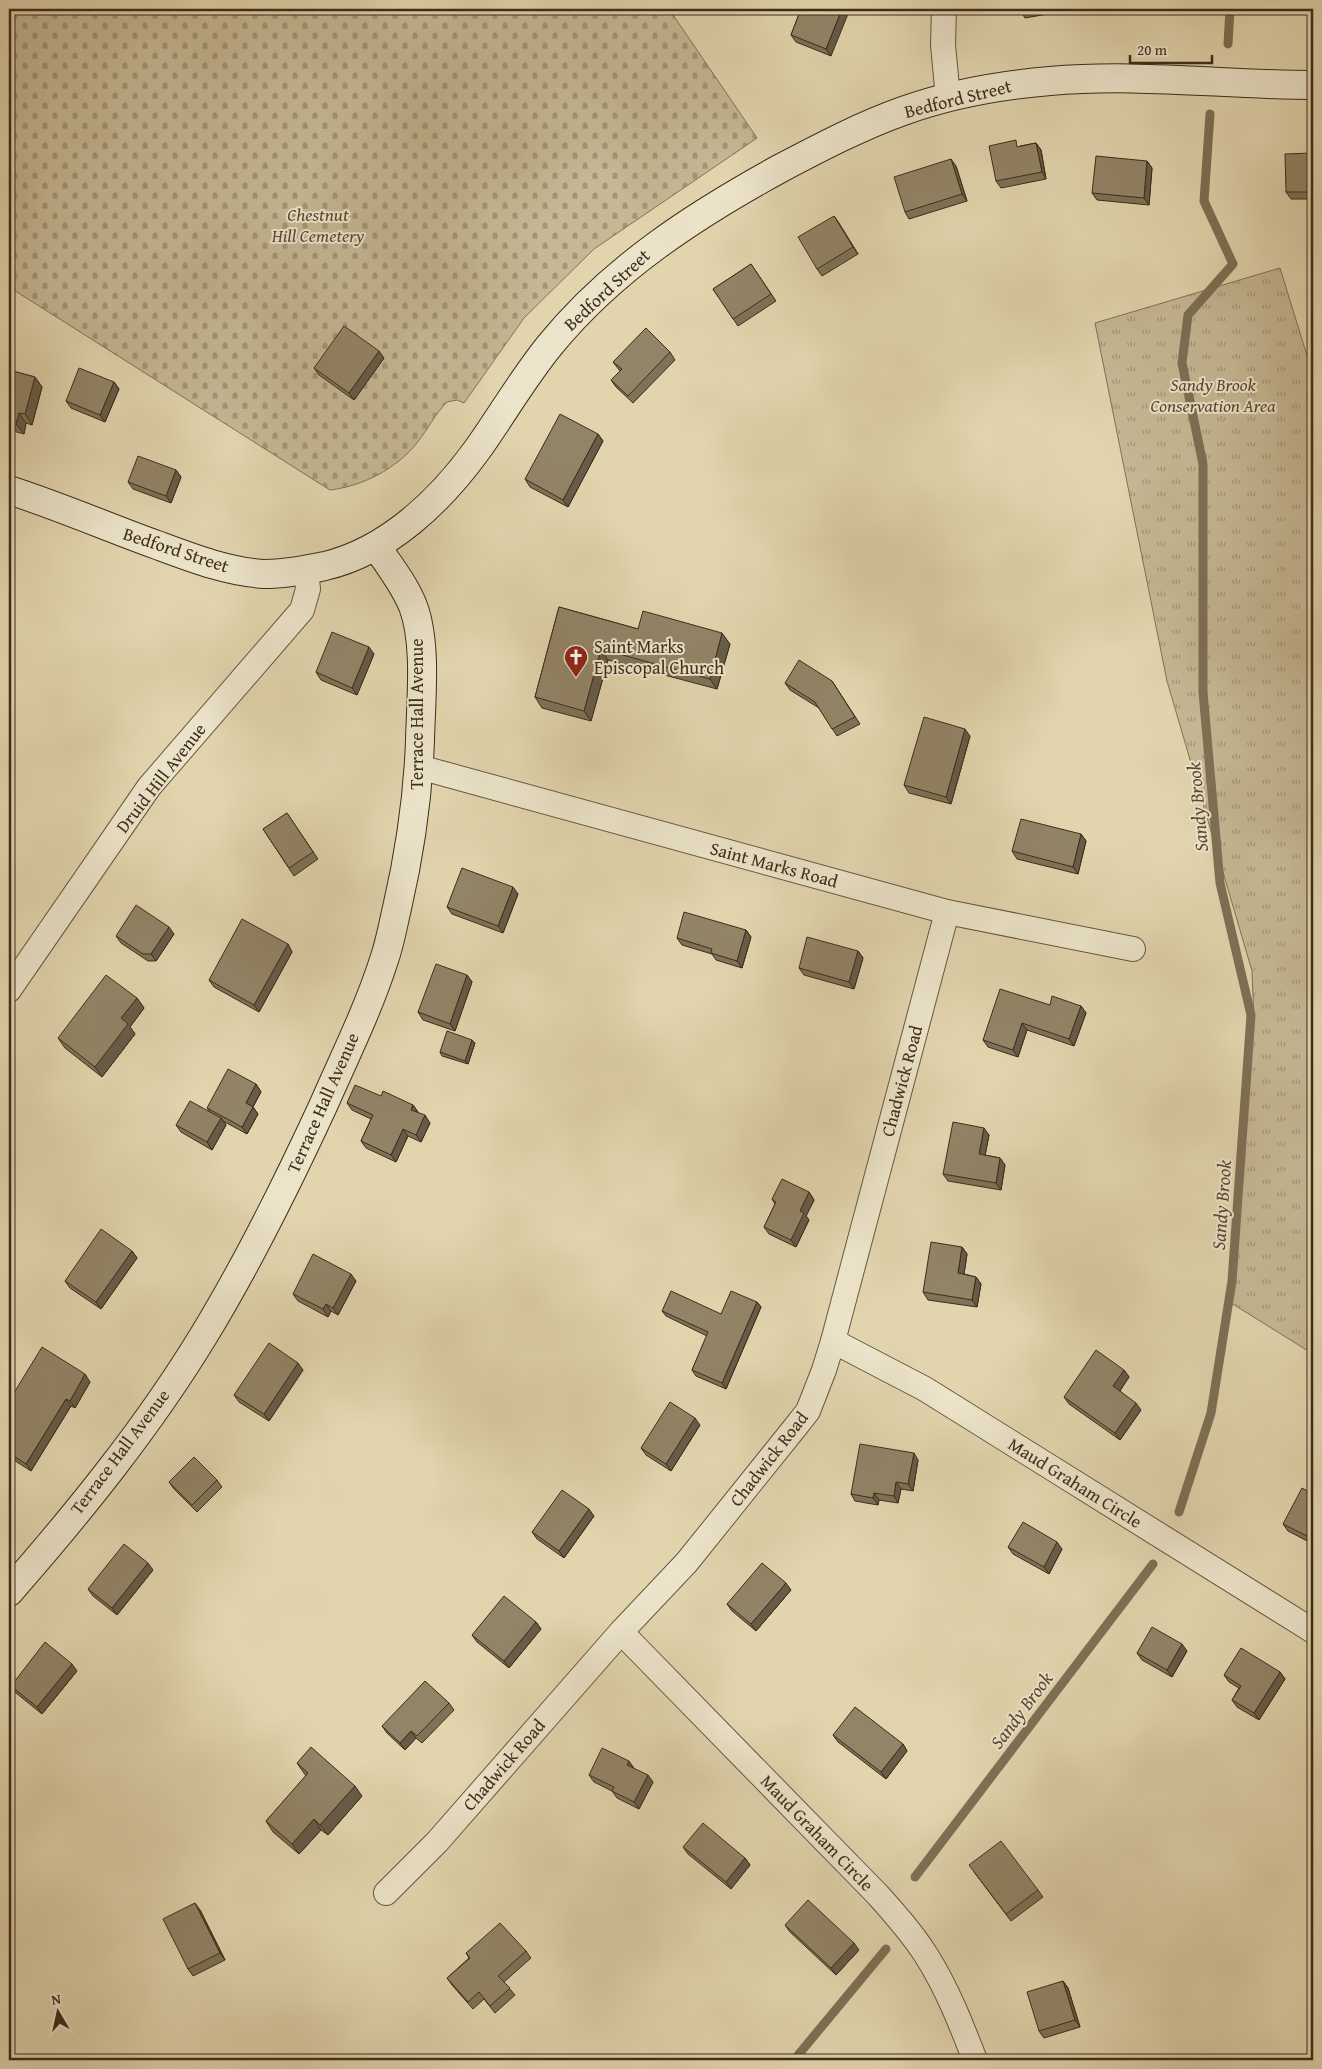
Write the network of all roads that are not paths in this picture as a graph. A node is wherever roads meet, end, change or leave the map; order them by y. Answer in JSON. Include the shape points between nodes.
{"nodes":[{"id":1,"x":944,"y":9,"type":"edge"},
{"id":2,"x":1313,"y":85,"type":"edge"},
{"id":3,"x":948,"y":98,"type":"junction"},
{"id":4,"x":9,"y":490,"type":"edge"},
{"id":5,"x":376,"y":546,"type":"junction"},
{"id":6,"x":306,"y":570,"type":"junction"},
{"id":7,"x":419,"y":767,"type":"junction"},
{"id":8,"x":947,"y":912,"type":"junction"},
{"id":9,"x":1133,"y":949,"type":"dead end"},
{"id":10,"x":9,"y":990,"type":"edge"},
{"id":11,"x":833,"y":1341,"type":"junction"},
{"id":12,"x":9,"y":1592,"type":"edge"},
{"id":13,"x":1313,"y":1631,"type":"edge"},
{"id":14,"x":621,"y":1632,"type":"junction"},
{"id":15,"x":386,"y":1893,"type":"dead end"},
{"id":16,"x":975,"y":2060,"type":"edge"}],
"edges":[{"from":1,"to":3,"type":"street","via":[[943,45]]},
{"from":2,"to":3,"type":"main road","name":"Bedford Street","via":[[1103,78],[1018,84]]},
{"from":3,"to":5,"type":"main road","name":"Bedford Street","via":[[904,111],[834,140],[707,210],[631,263],[551,344],[449,484],[425,509]]},
{"from":4,"to":6,"type":"main road","name":"Bedford Street","via":[[227,568],[267,574]]},
{"from":5,"to":6,"type":"main road","name":"Bedford Street","via":[[334,564]]},
{"from":5,"to":7,"type":"main road","name":"Terrace Hall Avenue","via":[[411,602],[417,624],[422,670]]},
{"from":6,"to":10,"type":"street","name":"Druid Hill Avenue","via":[[308,589],[302,610],[149,787]]},
{"from":7,"to":8,"type":"street","name":"Saint Marks Road"},
{"from":7,"to":12,"type":"main road","name":"Terrace Hall Avenue","via":[[416,814],[384,959],[355,1034],[292,1173],[203,1337],[160,1401],[111,1468]]},
{"from":8,"to":9,"type":"street","name":"Saint Marks Road"},
{"from":8,"to":11,"type":"street","name":"Chadwick Road"},
{"from":11,"to":13,"type":"street","name":"Maud Graham Circle","via":[[925,1389]]},
{"from":11,"to":14,"type":"street","name":"Chadwick Road","via":[[808,1410],[687,1562]]},
{"from":14,"to":15,"type":"street","name":"Chadwick Road","via":[[437,1842]]},
{"from":14,"to":16,"type":"street","name":"Maud Graham Circle","via":[[878,1894],[904,1925],[939,1977]]}]}
